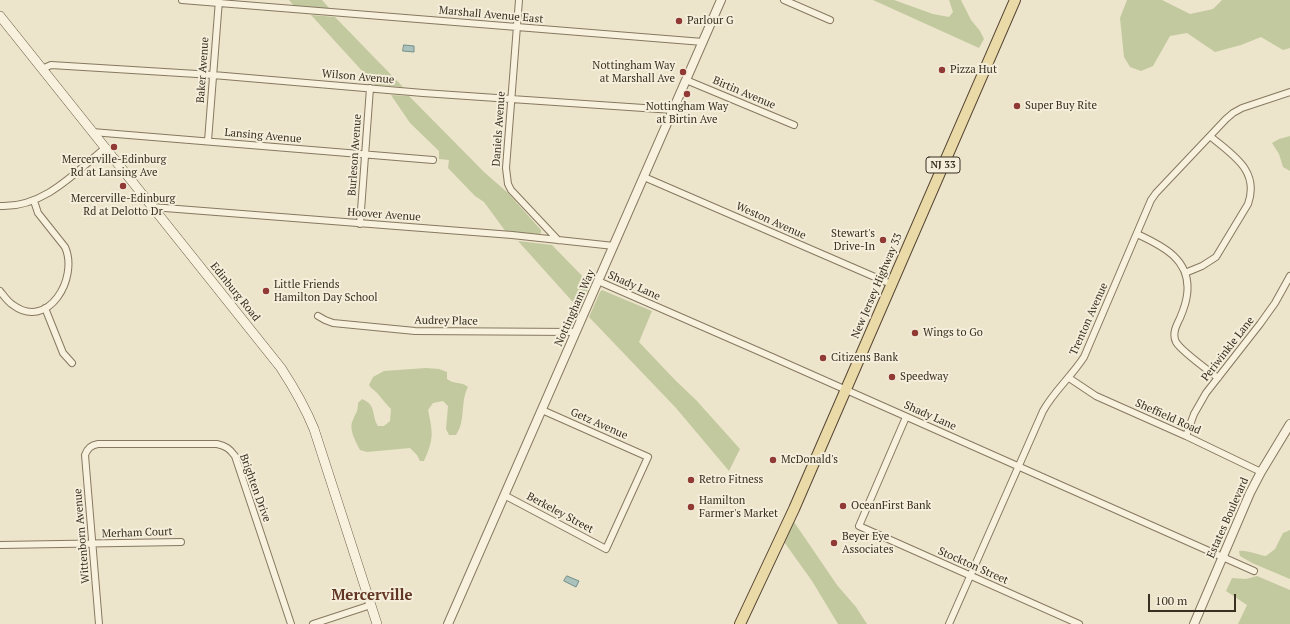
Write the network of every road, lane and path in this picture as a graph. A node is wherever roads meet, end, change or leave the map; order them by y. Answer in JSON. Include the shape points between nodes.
{"nodes":[{"id":1,"x":182,"y":0,"type":"edge"},
{"id":2,"x":519,"y":0,"type":"edge"},
{"id":3,"x":721,"y":0,"type":"edge"},
{"id":4,"x":784,"y":0,"type":"edge"},
{"id":5,"x":1015,"y":0,"type":"edge"},
{"id":6,"x":219,"y":1,"type":"edge"},
{"id":7,"x":0,"y":16,"type":"edge"},
{"id":8,"x":830,"y":20,"type":"dead end"},
{"id":9,"x":517,"y":27,"type":"junction"},
{"id":10,"x":703,"y":42,"type":"junction"},
{"id":11,"x":42,"y":69,"type":"junction"},
{"id":12,"x":213,"y":75,"type":"junction"},
{"id":13,"x":686,"y":80,"type":"junction"},
{"id":14,"x":370,"y":88,"type":"junction"},
{"id":15,"x":1290,"y":92,"type":"edge"},
{"id":16,"x":512,"y":100,"type":"junction"},
{"id":17,"x":673,"y":110,"type":"junction"},
{"id":18,"x":794,"y":125,"type":"dead end"},
{"id":19,"x":92,"y":132,"type":"junction"},
{"id":20,"x":1210,"y":136,"type":"junction"},
{"id":21,"x":208,"y":142,"type":"junction"},
{"id":22,"x":105,"y":148,"type":"junction"},
{"id":23,"x":365,"y":154,"type":"junction"},
{"id":24,"x":433,"y":160,"type":"dead end"},
{"id":25,"x":644,"y":177,"type":"junction"},
{"id":26,"x":34,"y":201,"type":"junction"},
{"id":27,"x":0,"y":206,"type":"edge"},
{"id":28,"x":152,"y":208,"type":"junction"},
{"id":29,"x":360,"y":224,"type":"junction"},
{"id":30,"x":1137,"y":234,"type":"junction"},
{"id":31,"x":558,"y":240,"type":"junction"},
{"id":32,"x":614,"y":246,"type":"junction"},
{"id":33,"x":1185,"y":273,"type":"junction"},
{"id":34,"x":1290,"y":276,"type":"edge"},
{"id":35,"x":598,"y":281,"type":"junction"},
{"id":36,"x":891,"y":284,"type":"junction"},
{"id":37,"x":0,"y":292,"type":"edge"},
{"id":38,"x":45,"y":308,"type":"junction"},
{"id":39,"x":318,"y":316,"type":"dead end"},
{"id":40,"x":576,"y":332,"type":"junction"},
{"id":41,"x":72,"y":363,"type":"dead end"},
{"id":42,"x":1069,"y":378,"type":"junction"},
{"id":43,"x":1218,"y":378,"type":"junction"},
{"id":44,"x":845,"y":390,"type":"junction"},
{"id":45,"x":542,"y":410,"type":"junction"},
{"id":46,"x":906,"y":417,"type":"junction"},
{"id":47,"x":1290,"y":424,"type":"edge"},
{"id":48,"x":1288,"y":433,"type":"edge"},
{"id":49,"x":1186,"y":436,"type":"junction"},
{"id":50,"x":89,"y":447,"type":"joint"},
{"id":51,"x":1018,"y":466,"type":"junction"},
{"id":52,"x":1261,"y":472,"type":"junction"},
{"id":53,"x":504,"y":495,"type":"junction"},
{"id":54,"x":181,"y":542,"type":"dead end"},
{"id":55,"x":93,"y":545,"type":"junction"},
{"id":56,"x":0,"y":546,"type":"edge"},
{"id":57,"x":606,"y":549,"type":"joint"},
{"id":58,"x":1223,"y":558,"type":"junction"},
{"id":59,"x":1254,"y":571,"type":"dead end"},
{"id":60,"x":970,"y":576,"type":"junction"},
{"id":61,"x":371,"y":606,"type":"junction"},
{"id":62,"x":99,"y":624,"type":"edge"},
{"id":63,"x":291,"y":624,"type":"edge"},
{"id":64,"x":313,"y":624,"type":"edge"},
{"id":65,"x":377,"y":624,"type":"edge"},
{"id":66,"x":448,"y":624,"type":"edge"},
{"id":67,"x":740,"y":624,"type":"edge"},
{"id":68,"x":950,"y":624,"type":"edge"},
{"id":69,"x":1079,"y":624,"type":"edge"},
{"id":70,"x":1194,"y":624,"type":"edge"}],
"edges":[{"from":1,"to":6,"type":"street","name":"Marshall Avenue East"},
{"from":2,"to":9,"type":"street","name":"Daniels Avenue"},
{"from":3,"to":10,"type":"street","name":"Nottingham Way"},
{"from":4,"to":8,"type":"street"},
{"from":5,"to":36,"type":"main road","name":"New Jersey Highway 33","number":"NJ 33"},
{"from":6,"to":9,"type":"street","name":"Marshall Avenue East"},
{"from":6,"to":12,"type":"street","name":"Baker Avenue"},
{"from":7,"to":11,"type":"main road","name":"Edinburg Road"},
{"from":9,"to":10,"type":"street","name":"Marshall Avenue East"},
{"from":9,"to":16,"type":"street","name":"Daniels Avenue"},
{"from":10,"to":13,"type":"street","name":"Nottingham Way"},
{"from":11,"to":12,"type":"street","name":"Wilson Avenue","via":[[51,65]]},
{"from":11,"to":19,"type":"main road","name":"Edinburg Road"},
{"from":12,"to":14,"type":"street","name":"Wilson Avenue"},
{"from":12,"to":21,"type":"street","name":"Baker Avenue"},
{"from":13,"to":17,"type":"street","name":"Nottingham Way"},
{"from":13,"to":18,"type":"street","name":"Birtin Avenue"},
{"from":14,"to":16,"type":"street","name":"Wilson Avenue"},
{"from":14,"to":23,"type":"street","name":"Burleson Avenue"},
{"from":15,"to":20,"type":"street","name":"Trenton Avenue","via":[[1242,108],[1226,119]]},
{"from":16,"to":17,"type":"street","name":"Wilson Avenue"},
{"from":16,"to":31,"type":"street","name":"Daniels Avenue","via":[[506,168],[508,184]]},
{"from":17,"to":25,"type":"street","name":"Nottingham Way"},
{"from":19,"to":21,"type":"street","name":"Lansing Avenue"},
{"from":19,"to":22,"type":"main road","name":"Edinburg Road"},
{"from":20,"to":30,"type":"street","name":"Trenton Avenue","via":[[1156,193]]},
{"from":20,"to":33,"type":"street","via":[[1247,171],[1251,183],[1250,197],[1216,257]]},
{"from":21,"to":23,"type":"street","name":"Lansing Avenue"},
{"from":22,"to":26,"type":"street","via":[[54,190]]},
{"from":22,"to":28,"type":"main road","name":"Edinburg Road"},
{"from":23,"to":24,"type":"street","name":"Lansing Avenue"},
{"from":23,"to":29,"type":"street","name":"Burleson Avenue"},
{"from":25,"to":32,"type":"street","name":"Nottingham Way"},
{"from":25,"to":36,"type":"street","name":"Weston Avenue"},
{"from":26,"to":27,"type":"street"},
{"from":26,"to":38,"type":"street","via":[[38,214],[64,247],[69,260],[67,276],[60,294]]},
{"from":28,"to":29,"type":"street","name":"Hoover Avenue"},
{"from":28,"to":61,"type":"main road","name":"Edinburg Road","via":[[281,368],[300,398],[314,429]]},
{"from":29,"to":31,"type":"street","name":"Hoover Avenue"},
{"from":30,"to":33,"type":"street","via":[[1172,254]]},
{"from":30,"to":42,"type":"street","name":"Trenton Avenue","via":[[1084,358]]},
{"from":31,"to":32,"type":"street","name":"Hoover Avenue"},
{"from":32,"to":35,"type":"street","name":"Nottingham Way"},
{"from":33,"to":43,"type":"street","via":[[1188,287],[1186,303],[1175,329],[1175,338],[1179,347]]},
{"from":34,"to":43,"type":"street","name":"Periwinkle Lane","via":[[1275,303]]},
{"from":35,"to":40,"type":"street","name":"Nottingham Way"},
{"from":35,"to":44,"type":"street","name":"Shady Lane"},
{"from":36,"to":44,"type":"main road","name":"New Jersey Highway 33","number":"NJ 33"},
{"from":37,"to":38,"type":"street","via":[[8,302],[20,309],[34,311]]},
{"from":38,"to":41,"type":"street","via":[[63,353]]},
{"from":39,"to":40,"type":"street","name":"Audrey Place","via":[[333,323],[415,331]]},
{"from":40,"to":45,"type":"street","name":"Nottingham Way"},
{"from":42,"to":49,"type":"street","name":"Sheffield Road","via":[[1096,396]]},
{"from":42,"to":51,"type":"street","name":"Trenton Avenue","via":[[1055,392],[1043,411]]},
{"from":43,"to":49,"type":"street","name":"Periwinkle Lane","via":[[1199,404]]},
{"from":44,"to":46,"type":"street","name":"Shady Lane"},
{"from":44,"to":67,"type":"main road","name":"New Jersey Highway 33","number":"NJ 33","via":[[794,509]]},
{"from":45,"to":53,"type":"street","name":"Nottingham Way"},
{"from":45,"to":57,"type":"street","name":"Getz Avenue","via":[[648,457]]},
{"from":46,"to":51,"type":"street","name":"Shady Lane"},
{"from":46,"to":60,"type":"street","name":"Stockton Street","via":[[859,526]]},
{"from":47,"to":48,"type":"street","name":"Estates Boulevard"},
{"from":48,"to":52,"type":"street","name":"Estates Boulevard"},
{"from":49,"to":52,"type":"street","name":"Sheffield Road"},
{"from":50,"to":55,"type":"street","name":"Wittenborn Avenue","via":[[85,455]]},
{"from":50,"to":63,"type":"street","name":"Brighten Drive","via":[[98,444],[218,444],[230,450],[235,456]]},
{"from":51,"to":58,"type":"street","name":"Shady Lane"},
{"from":51,"to":60,"type":"street","name":"Trenton Avenue"},
{"from":52,"to":58,"type":"street","name":"Estates Boulevard"},
{"from":53,"to":57,"type":"street","name":"Berkeley Street"},
{"from":53,"to":66,"type":"street","name":"Nottingham Way"},
{"from":54,"to":55,"type":"street","name":"Merham Court"},
{"from":55,"to":56,"type":"street","name":"Merham Court"},
{"from":55,"to":62,"type":"street","name":"Wittenborn Avenue"},
{"from":58,"to":59,"type":"street","name":"Shady Lane"},
{"from":58,"to":70,"type":"street","name":"Estates Boulevard"},
{"from":60,"to":68,"type":"street","name":"Trenton Avenue"},
{"from":60,"to":69,"type":"street","name":"Stockton Street"},
{"from":61,"to":64,"type":"street"},
{"from":61,"to":65,"type":"main road","name":"Edinburg Road"}]}
